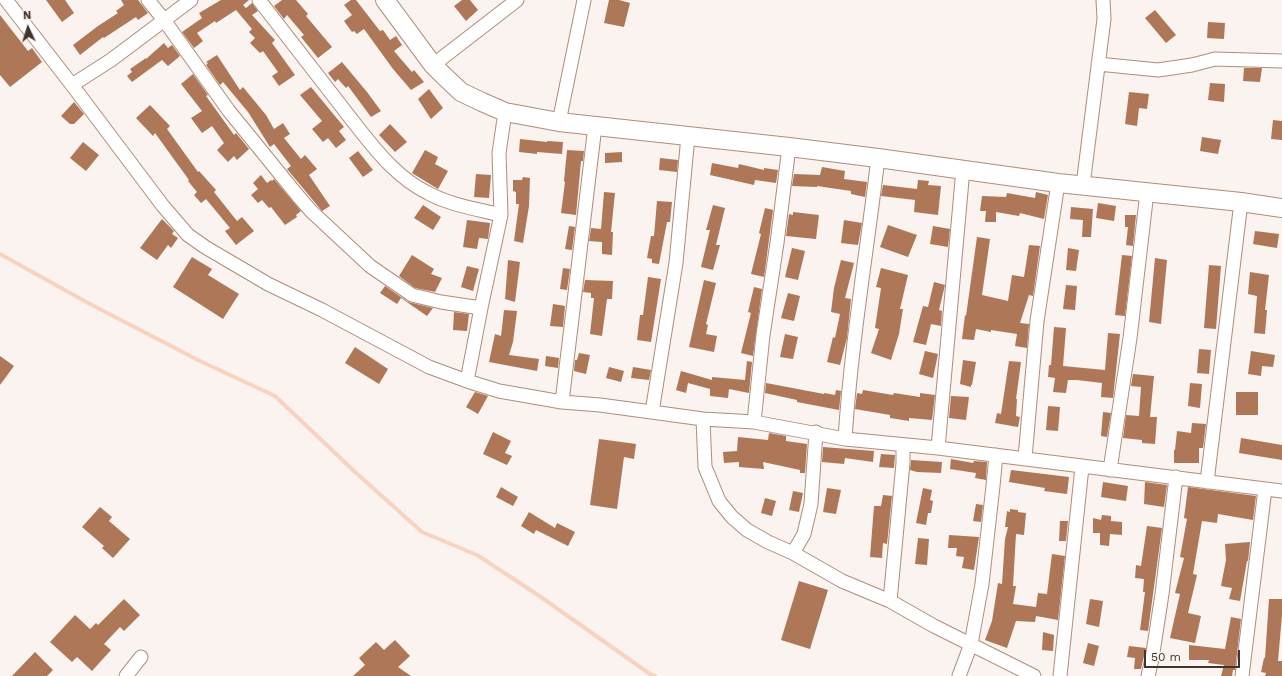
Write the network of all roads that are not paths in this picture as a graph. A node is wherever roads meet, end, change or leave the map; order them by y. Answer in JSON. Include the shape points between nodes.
{"nodes":[{"id":1,"x":6,"y":0,"type":"edge"},
{"id":2,"x":148,"y":0,"type":"edge"},
{"id":3,"x":191,"y":0,"type":"edge"},
{"id":4,"x":259,"y":0,"type":"edge"},
{"id":5,"x":385,"y":0,"type":"edge"},
{"id":6,"x":517,"y":0,"type":"edge"},
{"id":7,"x":584,"y":0,"type":"edge"},
{"id":8,"x":1103,"y":0,"type":"edge"},
{"id":9,"x":164,"y":20,"type":"junction"},
{"id":10,"x":1282,"y":61,"type":"edge"},
{"id":11,"x":1098,"y":64,"type":"junction"},
{"id":12,"x":433,"y":65,"type":"junction"},
{"id":13,"x":72,"y":85,"type":"junction"},
{"id":14,"x":505,"y":112,"type":"junction"},
{"id":15,"x":559,"y":122,"type":"junction"},
{"id":16,"x":594,"y":126,"type":"junction"},
{"id":17,"x":688,"y":136,"type":"junction"},
{"id":18,"x":789,"y":147,"type":"junction"},
{"id":19,"x":878,"y":158,"type":"junction"},
{"id":20,"x":963,"y":169,"type":"junction"},
{"id":21,"x":1058,"y":183,"type":"junction"},
{"id":22,"x":1083,"y":185,"type":"junction"},
{"id":23,"x":1147,"y":192,"type":"junction"},
{"id":24,"x":1241,"y":202,"type":"junction"},
{"id":25,"x":1282,"y":208,"type":"edge"},
{"id":26,"x":501,"y":215,"type":"junction"},
{"id":27,"x":481,"y":308,"type":"junction"},
{"id":28,"x":467,"y":381,"type":"junction"},
{"id":29,"x":562,"y":402,"type":"junction"},
{"id":30,"x":652,"y":412,"type":"junction"},
{"id":31,"x":703,"y":419,"type":"junction"},
{"id":32,"x":754,"y":422,"type":"junction"},
{"id":33,"x":816,"y":432,"type":"junction"},
{"id":34,"x":845,"y":438,"type":"junction"},
{"id":35,"x":904,"y":445,"type":"junction"},
{"id":36,"x":938,"y":448,"type":"junction"},
{"id":37,"x":996,"y":455,"type":"junction"},
{"id":38,"x":1024,"y":458,"type":"junction"},
{"id":39,"x":1082,"y":467,"type":"junction"},
{"id":40,"x":1110,"y":470,"type":"junction"},
{"id":41,"x":1176,"y":477,"type":"junction"},
{"id":42,"x":1207,"y":482,"type":"junction"},
{"id":43,"x":1264,"y":489,"type":"junction"},
{"id":44,"x":1282,"y":491,"type":"edge"},
{"id":45,"x":793,"y":553,"type":"junction"},
{"id":46,"x":890,"y":601,"type":"junction"},
{"id":47,"x":971,"y":644,"type":"junction"},
{"id":48,"x":141,"y":656,"type":"dead end"},
{"id":49,"x":126,"y":676,"type":"edge"},
{"id":50,"x":959,"y":676,"type":"edge"},
{"id":51,"x":1034,"y":676,"type":"edge"},
{"id":52,"x":1060,"y":676,"type":"edge"},
{"id":53,"x":1148,"y":676,"type":"edge"},
{"id":54,"x":1242,"y":676,"type":"edge"}],
"edges":[{"from":1,"to":13,"type":"street"},
{"from":2,"to":9,"type":"street"},
{"from":3,"to":9,"type":"street"},
{"from":4,"to":26,"type":"street","via":[[358,129],[394,169],[429,194]]},
{"from":5,"to":12,"type":"main road"},
{"from":6,"to":12,"type":"street"},
{"from":7,"to":15,"type":"street"},
{"from":8,"to":11,"type":"street","via":[[1104,19]]},
{"from":9,"to":13,"type":"street","via":[[111,60]]},
{"from":9,"to":27,"type":"street","via":[[229,111],[298,196],[370,266],[412,295]]},
{"from":10,"to":11,"type":"street","via":[[1216,59],[1158,70]]},
{"from":11,"to":22,"type":"street"},
{"from":12,"to":14,"type":"main road","via":[[461,92]]},
{"from":13,"to":28,"type":"street","via":[[162,206],[188,235],[268,284],[429,367]]},
{"from":14,"to":15,"type":"main road"},
{"from":14,"to":26,"type":"street","via":[[500,153]]},
{"from":15,"to":16,"type":"main road"},
{"from":16,"to":17,"type":"main road"},
{"from":16,"to":29,"type":"street"},
{"from":17,"to":18,"type":"main road"},
{"from":17,"to":30,"type":"street","via":[[676,263]]},
{"from":18,"to":19,"type":"main road"},
{"from":18,"to":32,"type":"street","via":[[763,335]]},
{"from":19,"to":20,"type":"main road"},
{"from":19,"to":34,"type":"street","via":[[854,341]]},
{"from":20,"to":21,"type":"main road"},
{"from":20,"to":36,"type":"street"},
{"from":21,"to":22,"type":"main road"},
{"from":21,"to":38,"type":"street","via":[[1037,321]]},
{"from":22,"to":23,"type":"main road"},
{"from":23,"to":24,"type":"main road"},
{"from":23,"to":40,"type":"street","via":[[1130,338]]},
{"from":24,"to":25,"type":"main road"},
{"from":24,"to":42,"type":"street"},
{"from":26,"to":27,"type":"street"},
{"from":27,"to":28,"type":"street"},
{"from":28,"to":29,"type":"street","via":[[499,391]]},
{"from":29,"to":30,"type":"street"},
{"from":30,"to":31,"type":"street"},
{"from":31,"to":32,"type":"street"},
{"from":31,"to":45,"type":"street","via":[[706,467],[719,501],[747,530]]},
{"from":32,"to":33,"type":"street"},
{"from":33,"to":34,"type":"street"},
{"from":33,"to":45,"type":"street","via":[[812,504],[804,534]]},
{"from":34,"to":35,"type":"street"},
{"from":35,"to":36,"type":"street"},
{"from":35,"to":46,"type":"street"},
{"from":36,"to":37,"type":"street"},
{"from":37,"to":38,"type":"street"},
{"from":37,"to":47,"type":"street","via":[[982,584]]},
{"from":38,"to":39,"type":"street"},
{"from":39,"to":40,"type":"street"},
{"from":39,"to":52,"type":"street"},
{"from":40,"to":41,"type":"street"},
{"from":41,"to":42,"type":"street"},
{"from":41,"to":53,"type":"street","via":[[1162,594]]},
{"from":42,"to":43,"type":"street"},
{"from":43,"to":44,"type":"street"},
{"from":43,"to":54,"type":"street"},
{"from":45,"to":46,"type":"street","via":[[842,581]]},
{"from":46,"to":47,"type":"street"},
{"from":47,"to":50,"type":"street"},
{"from":47,"to":51,"type":"street"},
{"from":48,"to":49,"type":"street"}]}
